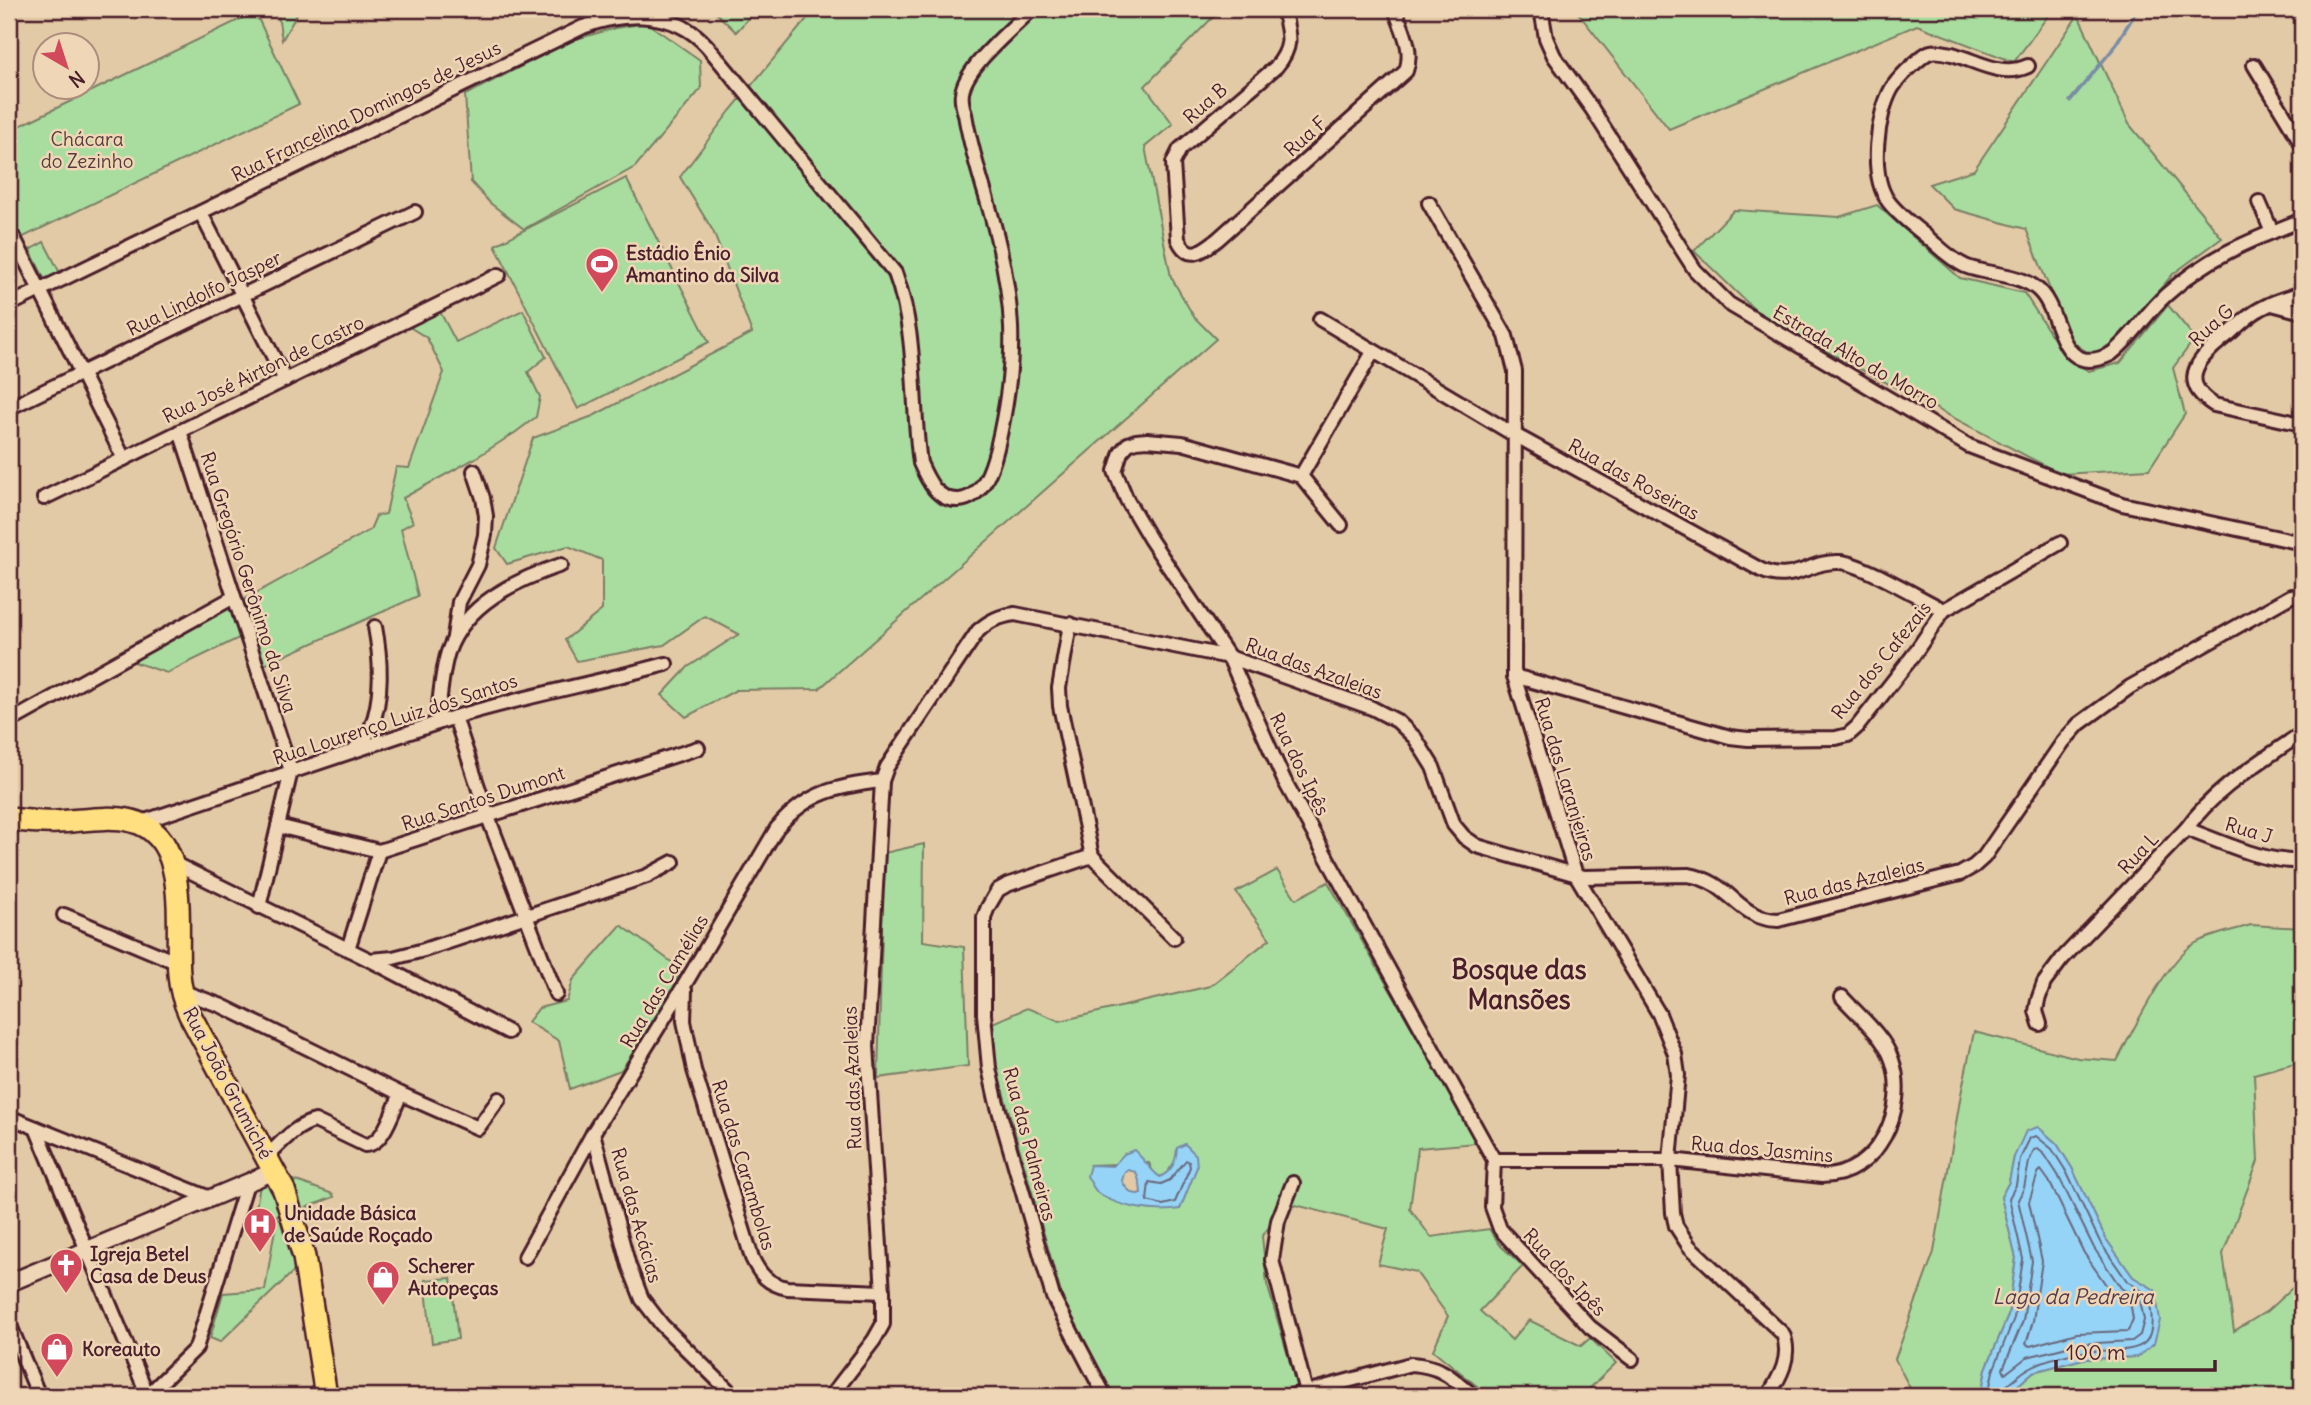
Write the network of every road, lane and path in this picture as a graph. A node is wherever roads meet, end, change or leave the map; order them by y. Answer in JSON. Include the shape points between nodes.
{"nodes":[{"id":1,"x":1032,"y":9,"type":"edge"},
{"id":2,"x":1283,"y":9,"type":"edge"},
{"id":3,"x":1395,"y":9,"type":"edge"},
{"id":4,"x":1541,"y":9,"type":"edge"},
{"id":5,"x":2255,"y":65,"type":"dead end"},
{"id":6,"x":2028,"y":66,"type":"dead end"},
{"id":7,"x":2302,"y":144,"type":"edge"},
{"id":8,"x":2259,"y":202,"type":"dead end"},
{"id":9,"x":1429,"y":203,"type":"dead end"},
{"id":10,"x":415,"y":212,"type":"dead end"},
{"id":11,"x":201,"y":213,"type":"junction"},
{"id":12,"x":2302,"y":220,"type":"edge"},
{"id":13,"x":2272,"y":232,"type":"junction"},
{"id":14,"x":14,"y":238,"type":"dead end"},
{"id":15,"x":1178,"y":239,"type":"joint"},
{"id":16,"x":499,"y":275,"type":"dead end"},
{"id":17,"x":40,"y":290,"type":"junction"},
{"id":18,"x":2302,"y":293,"type":"edge"},
{"id":19,"x":242,"y":295,"type":"junction"},
{"id":20,"x":2271,"y":303,"type":"junction"},
{"id":21,"x":9,"y":305,"type":"edge"},
{"id":22,"x":2302,"y":312,"type":"edge"},
{"id":23,"x":1320,"y":319,"type":"dead end"},
{"id":24,"x":1373,"y":352,"type":"junction"},
{"id":25,"x":81,"y":373,"type":"junction"},
{"id":26,"x":285,"y":380,"type":"junction"},
{"id":27,"x":9,"y":408,"type":"edge"},
{"id":28,"x":2302,"y":424,"type":"edge"},
{"id":29,"x":180,"y":431,"type":"junction"},
{"id":30,"x":1513,"y":434,"type":"junction"},
{"id":31,"x":124,"y":459,"type":"junction"},
{"id":32,"x":474,"y":471,"type":"dead end"},
{"id":33,"x":1301,"y":476,"type":"junction"},
{"id":34,"x":44,"y":498,"type":"dead end"},
{"id":35,"x":1341,"y":525,"type":"dead end"},
{"id":36,"x":2060,"y":543,"type":"dead end"},
{"id":37,"x":2302,"y":543,"type":"edge"},
{"id":38,"x":561,"y":565,"type":"dead end"},
{"id":39,"x":2291,"y":596,"type":"dead end"},
{"id":40,"x":234,"y":597,"type":"junction"},
{"id":41,"x":1944,"y":610,"type":"junction"},
{"id":42,"x":1070,"y":625,"type":"junction"},
{"id":43,"x":375,"y":627,"type":"dead end"},
{"id":44,"x":453,"y":640,"type":"junction"},
{"id":45,"x":1229,"y":657,"type":"junction"},
{"id":46,"x":666,"y":664,"type":"dead end"},
{"id":47,"x":1514,"y":676,"type":"junction"},
{"id":48,"x":9,"y":706,"type":"edge"},
{"id":49,"x":455,"y":716,"type":"junction"},
{"id":50,"x":13,"y":719,"type":"edge"},
{"id":51,"x":437,"y":723,"type":"junction"},
{"id":52,"x":2302,"y":733,"type":"edge"},
{"id":53,"x":698,"y":748,"type":"dead end"},
{"id":54,"x":354,"y":750,"type":"junction"},
{"id":55,"x":290,"y":771,"type":"junction"},
{"id":56,"x":882,"y":781,"type":"junction"},
{"id":57,"x":488,"y":817,"type":"junction"},
{"id":58,"x":9,"y":819,"type":"edge"},
{"id":59,"x":139,"y":823,"type":"junction"},
{"id":60,"x":278,"y":826,"type":"junction"},
{"id":61,"x":2186,"y":830,"type":"junction"},
{"id":62,"x":379,"y":851,"type":"junction"},
{"id":63,"x":1092,"y":856,"type":"junction"},
{"id":64,"x":2302,"y":861,"type":"edge"},
{"id":65,"x":673,"y":862,"type":"dead end"},
{"id":66,"x":173,"y":863,"type":"junction"},
{"id":67,"x":1576,"y":875,"type":"junction"},
{"id":68,"x":259,"y":907,"type":"junction"},
{"id":69,"x":64,"y":915,"type":"dead end"},
{"id":70,"x":527,"y":915,"type":"junction"},
{"id":71,"x":1174,"y":937,"type":"dead end"},
{"id":72,"x":348,"y":949,"type":"junction"},
{"id":73,"x":370,"y":960,"type":"junction"},
{"id":74,"x":178,"y":963,"type":"junction"},
{"id":75,"x":685,"y":984,"type":"junction"},
{"id":76,"x":181,"y":991,"type":"junction"},
{"id":77,"x":556,"y":995,"type":"dead end"},
{"id":78,"x":1842,"y":997,"type":"dead end"},
{"id":79,"x":2040,"y":1024,"type":"dead end"},
{"id":80,"x":509,"y":1032,"type":"dead end"},
{"id":81,"x":401,"y":1094,"type":"junction"},
{"id":82,"x":499,"y":1099,"type":"dead end"},
{"id":83,"x":9,"y":1117,"type":"edge"},
{"id":84,"x":36,"y":1128,"type":"junction"},
{"id":85,"x":593,"y":1133,"type":"junction"},
{"id":86,"x":1494,"y":1160,"type":"junction"},
{"id":87,"x":1670,"y":1160,"type":"junction"},
{"id":88,"x":271,"y":1163,"type":"junction"},
{"id":89,"x":247,"y":1182,"type":"junction"},
{"id":90,"x":1293,"y":1183,"type":"dead end"},
{"id":91,"x":210,"y":1198,"type":"junction"},
{"id":92,"x":87,"y":1250,"type":"junction"},
{"id":93,"x":525,"y":1257,"type":"dead end"},
{"id":94,"x":9,"y":1283,"type":"edge"},
{"id":95,"x":883,"y":1292,"type":"junction"},
{"id":96,"x":9,"y":1322,"type":"edge"},
{"id":97,"x":1632,"y":1359,"type":"dead end"},
{"id":98,"x":1306,"y":1392,"type":"junction"},
{"id":99,"x":39,"y":1396,"type":"edge"},
{"id":100,"x":147,"y":1396,"type":"edge"},
{"id":101,"x":326,"y":1396,"type":"edge"},
{"id":102,"x":734,"y":1396,"type":"edge"},
{"id":103,"x":831,"y":1396,"type":"edge"},
{"id":104,"x":1105,"y":1396,"type":"edge"},
{"id":105,"x":1291,"y":1396,"type":"edge"},
{"id":106,"x":1473,"y":1396,"type":"edge"},
{"id":107,"x":1768,"y":1396,"type":"edge"}],
"edges":[{"from":1,"to":11,"type":"street","name":"Rua Francelina Domingos de Jesus","via":[[978,64],[965,81],[961,96],[1007,280],[1013,325],[1011,377],[993,464],[969,499],[940,496],[920,463],[912,341],[895,273],[707,46],[692,31],[666,19],[607,20],[583,27]]},
{"from":2,"to":15,"type":"street","name":"Rua B","via":[[1287,54],[1180,149],[1173,163]]},
{"from":3,"to":15,"type":"street","name":"Rua F","via":[[1409,47],[1406,71],[1202,251],[1190,253]]},
{"from":4,"to":37,"type":"street","name":"Estrada Alto do Morro","via":[[1554,56],[1695,270],[1738,310],[1969,446],[2122,504]]},
{"from":5,"to":7,"type":"street"},
{"from":6,"to":13,"type":"street","via":[[2004,72],[1942,52],[1930,52],[1919,60],[1886,100],[1878,140],[1880,181],[1889,203],[1950,257],[1972,269],[2034,286],[2043,295],[2068,350],[2078,357],[2101,359],[2110,354],[2190,275],[2220,255]]},
{"from":8,"to":13,"type":"street"},
{"from":9,"to":30,"type":"street","name":"Rua das Laranjeiras","via":[[1512,350]]},
{"from":10,"to":19,"type":"street","name":"Rua Lindolfo Jasper"},
{"from":11,"to":17,"type":"street","name":"Rua Francelina Domingos de Jesus"},
{"from":11,"to":19,"type":"street"},
{"from":12,"to":13,"type":"street"},
{"from":14,"to":17,"type":"street"},
{"from":16,"to":26,"type":"street","name":"Rua José Airton de Castro"},
{"from":17,"to":21,"type":"street","name":"Rua Francelina Domingos de Jesus"},
{"from":17,"to":25,"type":"street"},
{"from":18,"to":20,"type":"street","name":"Rua G"},
{"from":19,"to":25,"type":"street","name":"Rua Lindolfo Jasper"},
{"from":19,"to":26,"type":"street"},
{"from":20,"to":22,"type":"street"},
{"from":20,"to":28,"type":"street","name":"Rua G","via":[[2205,353],[2194,380],[2214,405]]},
{"from":23,"to":24,"type":"street","name":"Rua das Roseiras"},
{"from":24,"to":30,"type":"street","name":"Rua das Roseiras"},
{"from":24,"to":33,"type":"street"},
{"from":25,"to":27,"type":"street","name":"Rua Lindolfo Jasper"},
{"from":25,"to":31,"type":"street"},
{"from":26,"to":29,"type":"street","name":"Rua José Airton de Castro"},
{"from":29,"to":31,"type":"street","name":"Rua José Airton de Castro"},
{"from":29,"to":40,"type":"street","name":"Rua Gregório Gerônimo da Silva"},
{"from":30,"to":41,"type":"street","name":"Rua das Roseiras","via":[[1772,576],[1841,562]]},
{"from":30,"to":47,"type":"street","name":"Rua das Laranjeiras"},
{"from":31,"to":34,"type":"street","name":"Rua José Airton de Castro"},
{"from":32,"to":44,"type":"street","via":[[484,498],[485,535],[478,565],[459,602]]},
{"from":33,"to":35,"type":"street"},
{"from":33,"to":45,"type":"street","name":"Rua dos Ipês","via":[[1182,443],[1136,441],[1117,461],[1115,471],[1133,509]]},
{"from":36,"to":41,"type":"street","name":"Rua dos Cafezais"},
{"from":38,"to":44,"type":"street","via":[[486,601]]},
{"from":39,"to":67,"type":"street","name":"Rua das Azaleias","via":[[2130,687],[2079,724],[1984,857],[1960,874],[1779,920],[1756,917],[1704,878]]},
{"from":40,"to":50,"type":"street"},
{"from":40,"to":55,"type":"street","name":"Rua Gregório Gerônimo da Silva"},
{"from":41,"to":47,"type":"street","name":"Rua dos Cafezais","via":[[1857,727],[1836,738],[1730,737]]},
{"from":42,"to":45,"type":"street","name":"Rua das Azaleias"},
{"from":42,"to":56,"type":"street","name":"Rua das Azaleias","via":[[1015,614],[988,622],[887,767]]},
{"from":42,"to":63,"type":"street","via":[[1060,706]]},
{"from":43,"to":54,"type":"street","via":[[379,664],[375,711],[369,733]]},
{"from":44,"to":51,"type":"street"},
{"from":45,"to":67,"type":"street","name":"Rua das Azaleias","via":[[1397,721],[1427,757],[1454,825],[1464,837],[1490,851]]},
{"from":45,"to":86,"type":"street","name":"Rua dos Ipês","via":[[1284,780]]},
{"from":46,"to":49,"type":"street","name":"Rua Lourenço Luiz dos Santos"},
{"from":47,"to":67,"type":"street","name":"Rua das Laranjeiras"},
{"from":48,"to":50,"type":"street"},
{"from":49,"to":51,"type":"street","name":"Rua Lourenço Luiz dos Santos"},
{"from":49,"to":57,"type":"street"},
{"from":51,"to":54,"type":"street","name":"Rua Lourenço Luiz dos Santos"},
{"from":52,"to":61,"type":"street","name":"Rua L","via":[[2224,787]]},
{"from":53,"to":57,"type":"street","name":"Rua Santos Dumont"},
{"from":54,"to":55,"type":"street","name":"Rua Lourenço Luiz dos Santos"},
{"from":55,"to":59,"type":"street","name":"Rua Lourenço Luiz dos Santos"},
{"from":55,"to":60,"type":"street"},
{"from":56,"to":75,"type":"street","name":"Rua das Camélias","via":[[830,789],[785,818]]},
{"from":56,"to":95,"type":"street","name":"Rua das Azaleias","via":[[867,1046]]},
{"from":57,"to":62,"type":"street","name":"Rua Santos Dumont"},
{"from":57,"to":70,"type":"street"},
{"from":58,"to":59,"type":"main road","via":[[123,819]]},
{"from":59,"to":66,"type":"main road","name":"Rua João Grumiché","via":[[157,836]]},
{"from":60,"to":62,"type":"street"},
{"from":60,"to":68,"type":"street"},
{"from":61,"to":64,"type":"street","name":"Rua J","via":[[2262,855]]},
{"from":61,"to":79,"type":"street","name":"Rua L","via":[[2062,959],[2038,1000]]},
{"from":62,"to":72,"type":"street"},
{"from":63,"to":71,"type":"street"},
{"from":63,"to":104,"type":"street","name":"Rua das Palmeiras","via":[[1007,885],[993,896],[984,917],[984,1014],[996,1100],[1053,1297]]},
{"from":65,"to":70,"type":"street","via":[[647,876]]},
{"from":66,"to":68,"type":"street"},
{"from":66,"to":74,"type":"main road","name":"Rua João Grumiché"},
{"from":67,"to":87,"type":"street","name":"Rua das Laranjeiras","via":[[1670,1038],[1678,1075]]},
{"from":68,"to":72,"type":"street"},
{"from":69,"to":74,"type":"street"},
{"from":70,"to":73,"type":"street","via":[[424,950]]},
{"from":70,"to":77,"type":"street"},
{"from":72,"to":73,"type":"street"},
{"from":73,"to":80,"type":"street"},
{"from":74,"to":76,"type":"main road","name":"Rua João Grumiché"},
{"from":75,"to":85,"type":"street","name":"Rua das Camélias"},
{"from":75,"to":95,"type":"street","name":"Rua das Carambolas","via":[[684,1021],[694,1070],[758,1271],[787,1288]]},
{"from":76,"to":81,"type":"street","via":[[222,1006]]},
{"from":76,"to":88,"type":"main road","name":"Rua João Grumiché"},
{"from":78,"to":87,"type":"street","name":"Rua dos Jasmins","via":[[1878,1036],[1896,1074],[1896,1110],[1867,1157],[1836,1176]]},
{"from":81,"to":82,"type":"street","via":[[478,1128]]},
{"from":81,"to":88,"type":"street","via":[[373,1145],[315,1121],[294,1132]]},
{"from":83,"to":84,"type":"street"},
{"from":84,"to":91,"type":"street"},
{"from":84,"to":92,"type":"street"},
{"from":85,"to":93,"type":"street","name":"Rua das Camélias"},
{"from":85,"to":102,"type":"street","name":"Rua das Acácias","via":[[642,1299]]},
{"from":86,"to":87,"type":"street","name":"Rua dos Jasmins"},
{"from":86,"to":97,"type":"street","name":"Rua dos Ipês","via":[[1492,1207],[1500,1229],[1590,1327]]},
{"from":87,"to":107,"type":"street","name":"Rua das Laranjeiras","via":[[1673,1213],[1681,1235],[1783,1334],[1787,1354]]},
{"from":88,"to":89,"type":"street"},
{"from":88,"to":101,"type":"main road","name":"Rua João Grumiché","via":[[304,1258]]},
{"from":89,"to":91,"type":"street"},
{"from":89,"to":100,"type":"street","via":[[196,1348]]},
{"from":90,"to":98,"type":"street","via":[[1275,1232],[1272,1260]]},
{"from":91,"to":92,"type":"street"},
{"from":92,"to":94,"type":"street"},
{"from":92,"to":100,"type":"street"},
{"from":95,"to":103,"type":"street","name":"Rua das Azaleias","via":[[883,1324]]},
{"from":96,"to":99,"type":"street"},
{"from":98,"to":105,"type":"street"},
{"from":98,"to":106,"type":"street","via":[[1411,1364],[1443,1370]]}]}
